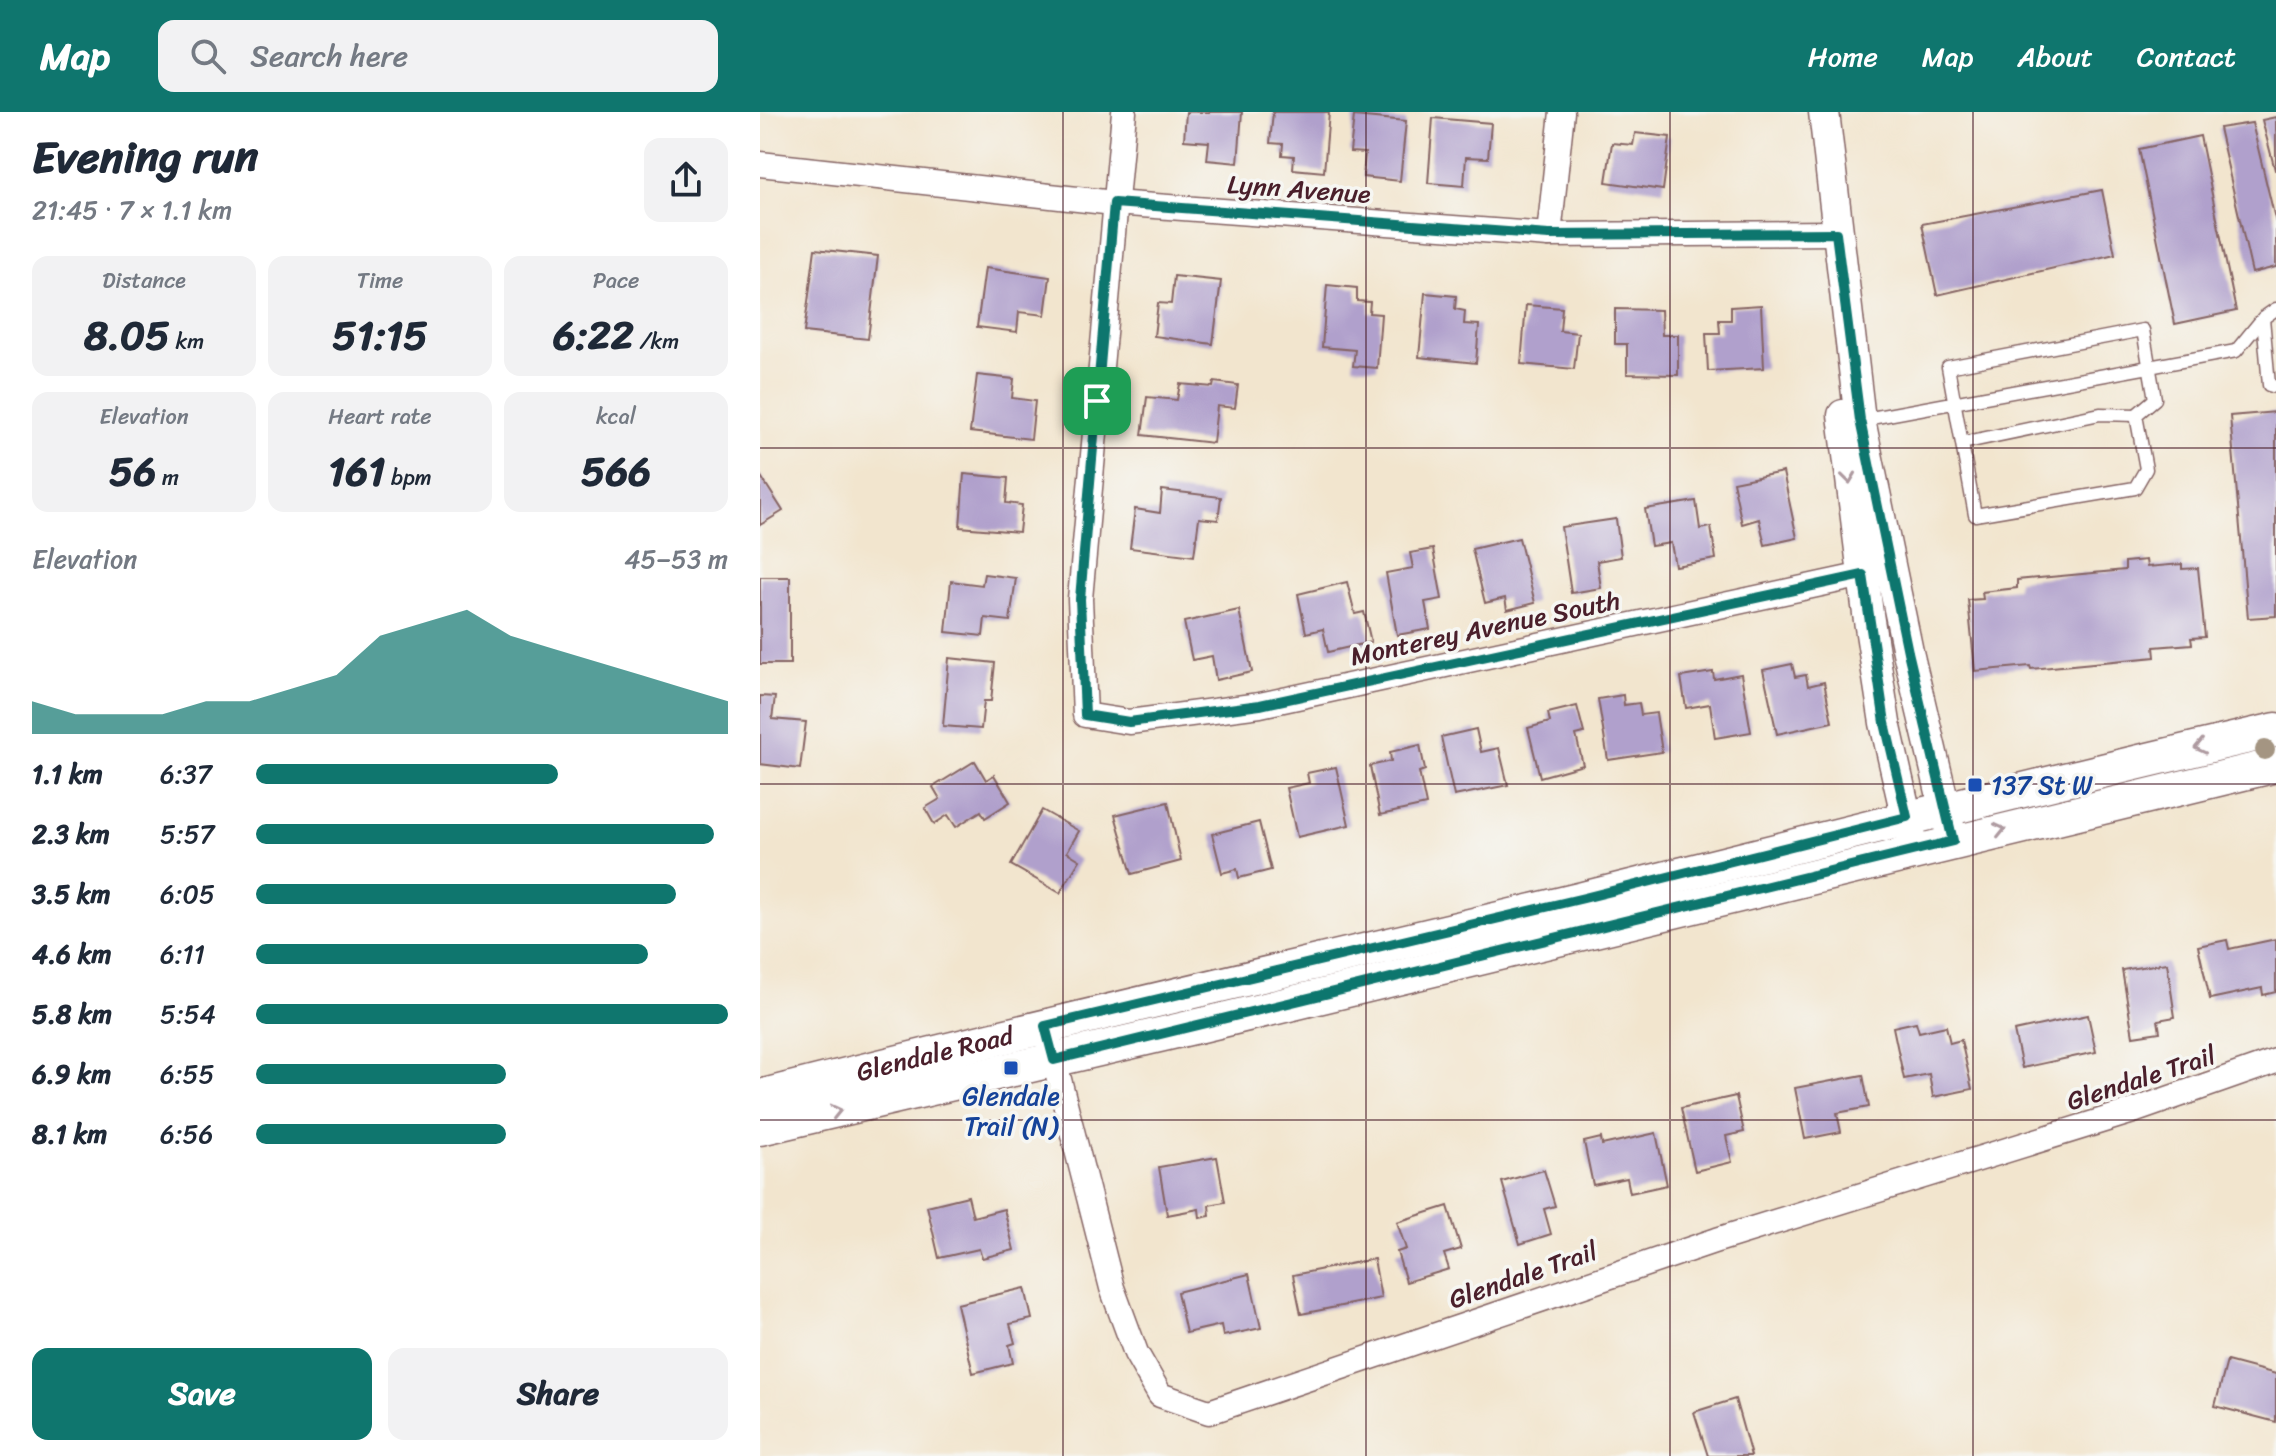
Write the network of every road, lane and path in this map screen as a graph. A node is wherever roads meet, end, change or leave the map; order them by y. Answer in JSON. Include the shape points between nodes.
{"nodes":[{"id":1,"x":1124,"y":112,"type":"edge"},
{"id":2,"x":1562,"y":112,"type":"edge"},
{"id":3,"x":1824,"y":112,"type":"edge"},
{"id":4,"x":760,"y":164,"type":"edge"},
{"id":5,"x":1114,"y":203,"type":"junction"},
{"id":6,"x":1834,"y":233,"type":"junction"},
{"id":7,"x":1549,"y":235,"type":"junction"},
{"id":8,"x":2276,"y":309,"type":"edge"},
{"id":9,"x":2263,"y":318,"type":"junction"},
{"id":10,"x":2150,"y":367,"type":"junction"},
{"id":11,"x":2276,"y":387,"type":"edge"},
{"id":12,"x":1954,"y":403,"type":"junction"},
{"id":13,"x":2136,"y":415,"type":"junction"},
{"id":14,"x":1860,"y":420,"type":"junction"},
{"id":15,"x":1962,"y":443,"type":"junction"},
{"id":16,"x":1883,"y":571,"type":"junction"},
{"id":17,"x":2276,"y":730,"type":"edge"},
{"id":18,"x":2276,"y":765,"type":"edge"},
{"id":19,"x":1944,"y":808,"type":"junction"},
{"id":20,"x":1907,"y":817,"type":"junction"},
{"id":21,"x":1953,"y":841,"type":"junction"},
{"id":22,"x":1914,"y":851,"type":"junction"},
{"id":23,"x":1045,"y":1026,"type":"junction"},
{"id":24,"x":1054,"y":1060,"type":"junction"},
{"id":25,"x":2276,"y":1061,"type":"edge"},
{"id":26,"x":760,"y":1097,"type":"edge"},
{"id":27,"x":760,"y":1128,"type":"edge"}],
"edges":[{"from":1,"to":5,"type":"street"},
{"from":2,"to":7,"type":"street"},
{"from":3,"to":6,"type":"street"},
{"from":4,"to":5,"type":"street","name":"Lynn Avenue"},
{"from":5,"to":7,"type":"street","name":"Lynn Avenue"},
{"from":5,"to":16,"type":"street","name":"Monterey Avenue South","via":[[1080,599],[1085,715],[1129,722],[1260,705]]},
{"from":6,"to":7,"type":"street","name":"Lynn Avenue"},
{"from":6,"to":14,"type":"street"},
{"from":6,"to":16,"type":"street","one_way":true,"via":[[1832,304],[1848,470]]},
{"from":8,"to":9,"type":"lane"},
{"from":9,"to":10,"type":"lane","via":[[2236,351]]},
{"from":9,"to":11,"type":"lane","via":[[2269,385]]},
{"from":10,"to":12,"type":"lane"},
{"from":10,"to":12,"type":"lane","via":[[2143,330],[1948,367]]},
{"from":10,"to":13,"type":"lane","via":[[2155,399]]},
{"from":12,"to":14,"type":"lane"},
{"from":12,"to":15,"type":"lane"},
{"from":13,"to":15,"type":"lane","via":[[2100,414]]},
{"from":13,"to":15,"type":"lane","via":[[2146,469],[2135,488],[1975,515]]},
{"from":14,"to":16,"type":"street"},
{"from":16,"to":19,"type":"street"},
{"from":16,"to":20,"type":"street","via":[[1885,723]]},
{"from":17,"to":19,"type":"main road","name":"Glendale Road","one_way":true},
{"from":21,"to":18,"type":"main road","name":"Glendale Road","one_way":true},
{"from":19,"to":20,"type":"main road","name":"Glendale Road"},
{"from":19,"to":21,"type":"street"},
{"from":20,"to":22,"type":"street"},
{"from":20,"to":23,"type":"main road","name":"Glendale Road"},
{"from":21,"to":22,"type":"main road","name":"Glendale Road"},
{"from":22,"to":24,"type":"main road","name":"Glendale Road"},
{"from":23,"to":24,"type":"street","name":"Glendale Trail"},
{"from":23,"to":26,"type":"main road","name":"Glendale Road"},
{"from":24,"to":25,"type":"street","name":"Glendale Trail","via":[[1112,1288],[1136,1353],[1160,1395],[1209,1412],[1717,1240]]},
{"from":27,"to":24,"type":"main road","name":"Glendale Road","one_way":true}]}
